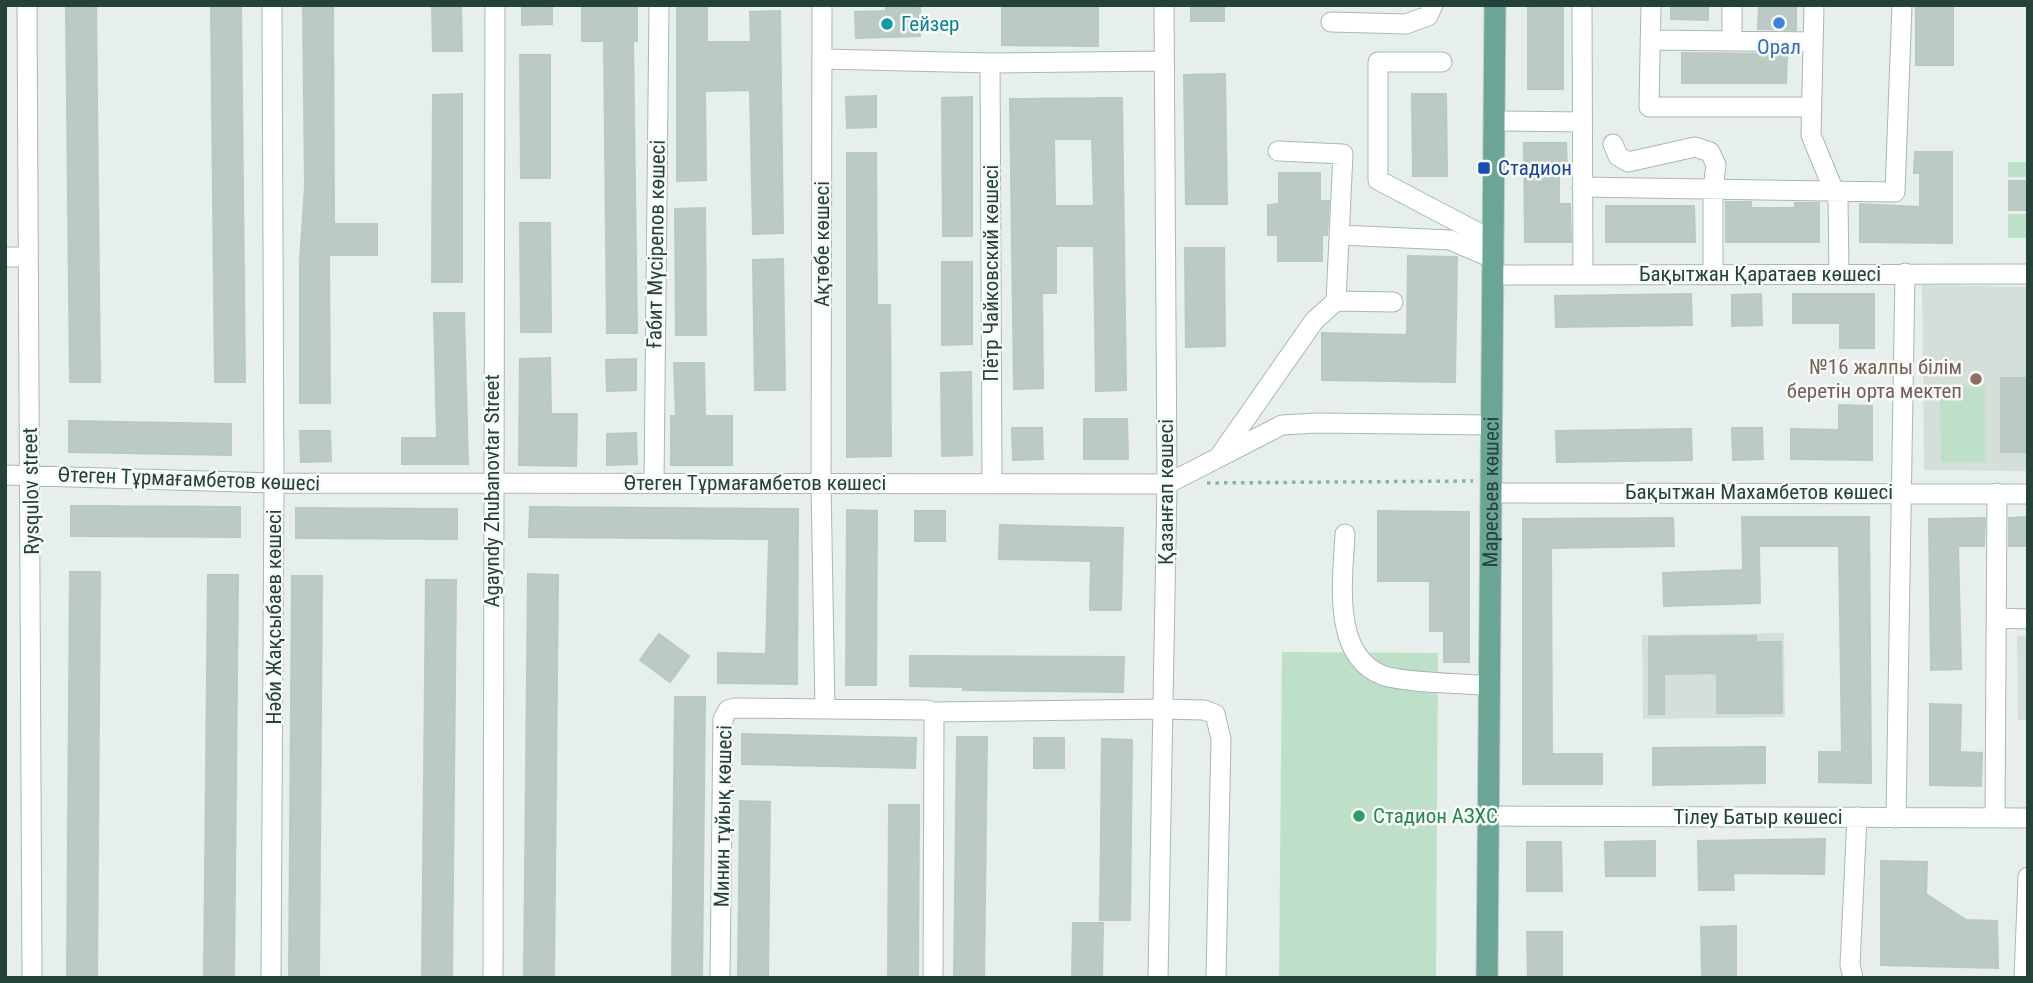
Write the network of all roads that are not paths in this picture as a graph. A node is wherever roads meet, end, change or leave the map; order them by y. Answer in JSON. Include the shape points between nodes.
{"nodes":[{"id":1,"x":27,"y":5,"type":"edge"},
{"id":2,"x":272,"y":5,"type":"edge"},
{"id":3,"x":495,"y":5,"type":"edge"},
{"id":4,"x":659,"y":5,"type":"edge"},
{"id":5,"x":822,"y":5,"type":"edge"},
{"id":6,"x":1164,"y":5,"type":"edge"},
{"id":7,"x":1433,"y":5,"type":"edge"},
{"id":8,"x":1495,"y":5,"type":"edge"},
{"id":9,"x":1582,"y":5,"type":"edge"},
{"id":10,"x":1651,"y":5,"type":"edge"},
{"id":11,"x":1732,"y":5,"type":"edge"},
{"id":12,"x":1814,"y":5,"type":"edge"},
{"id":13,"x":1902,"y":5,"type":"edge"},
{"id":14,"x":1331,"y":22,"type":"dead end"},
{"id":15,"x":1650,"y":40,"type":"junction"},
{"id":16,"x":1732,"y":41,"type":"junction"},
{"id":17,"x":1814,"y":42,"type":"junction"},
{"id":18,"x":823,"y":59,"type":"junction"},
{"id":19,"x":1163,"y":61,"type":"junction"},
{"id":20,"x":1442,"y":62,"type":"dead end"},
{"id":21,"x":990,"y":63,"type":"junction"},
{"id":22,"x":1812,"y":107,"type":"junction"},
{"id":23,"x":1493,"y":121,"type":"junction"},
{"id":24,"x":1582,"y":122,"type":"junction"},
{"id":25,"x":1613,"y":144,"type":"dead end"},
{"id":26,"x":1278,"y":151,"type":"dead end"},
{"id":27,"x":1582,"y":187,"type":"junction"},
{"id":28,"x":1713,"y":189,"type":"junction"},
{"id":29,"x":1834,"y":191,"type":"junction"},
{"id":30,"x":1339,"y":235,"type":"junction"},
{"id":31,"x":5,"y":257,"type":"edge"},
{"id":32,"x":26,"y":257,"type":"junction"},
{"id":33,"x":1492,"y":257,"type":"junction"},
{"id":34,"x":1583,"y":274,"type":"junction"},
{"id":35,"x":1713,"y":274,"type":"junction"},
{"id":36,"x":1839,"y":274,"type":"junction"},
{"id":37,"x":1905,"y":274,"type":"junction"},
{"id":38,"x":2028,"y":274,"type":"edge"},
{"id":39,"x":1336,"y":300,"type":"junction"},
{"id":40,"x":1393,"y":302,"type":"dead end"},
{"id":41,"x":1492,"y":425,"type":"junction"},
{"id":42,"x":1219,"y":458,"type":"junction"},
{"id":43,"x":5,"y":475,"type":"edge"},
{"id":44,"x":32,"y":475,"type":"junction"},
{"id":45,"x":274,"y":483,"type":"junction"},
{"id":46,"x":654,"y":483,"type":"junction"},
{"id":47,"x":821,"y":483,"type":"junction"},
{"id":48,"x":992,"y":483,"type":"junction"},
{"id":49,"x":492,"y":484,"type":"junction"},
{"id":50,"x":1167,"y":484,"type":"junction"},
{"id":51,"x":1484,"y":487,"type":"junction"},
{"id":52,"x":1902,"y":492,"type":"junction"},
{"id":53,"x":1997,"y":494,"type":"junction"},
{"id":54,"x":2028,"y":494,"type":"edge"},
{"id":55,"x":1345,"y":534,"type":"dead end"},
{"id":56,"x":1998,"y":618,"type":"junction"},
{"id":57,"x":2028,"y":619,"type":"edge"},
{"id":58,"x":1489,"y":686,"type":"junction"},
{"id":59,"x":825,"y":709,"type":"junction"},
{"id":60,"x":1163,"y":709,"type":"junction"},
{"id":61,"x":932,"y":712,"type":"junction"},
{"id":62,"x":1488,"y":816,"type":"junction"},
{"id":63,"x":1857,"y":817,"type":"junction"},
{"id":64,"x":1896,"y":817,"type":"junction"},
{"id":65,"x":1996,"y":818,"type":"junction"},
{"id":66,"x":2027,"y":818,"type":"edge"},
{"id":67,"x":2028,"y":824,"type":"edge"},
{"id":68,"x":2028,"y":877,"type":"edge"},
{"id":69,"x":32,"y":978,"type":"edge"},
{"id":70,"x":271,"y":978,"type":"edge"},
{"id":71,"x":493,"y":978,"type":"edge"},
{"id":72,"x":720,"y":978,"type":"edge"},
{"id":73,"x":933,"y":978,"type":"edge"},
{"id":74,"x":1158,"y":978,"type":"edge"},
{"id":75,"x":1216,"y":978,"type":"edge"},
{"id":76,"x":1487,"y":978,"type":"edge"},
{"id":77,"x":1853,"y":978,"type":"edge"},
{"id":78,"x":2024,"y":978,"type":"edge"}],
"edges":[{"from":1,"to":32,"type":"street","name":"Rysqulov street"},
{"from":2,"to":45,"type":"street","name":"Нәби Жақсыбаев көшесі"},
{"from":3,"to":49,"type":"street","name":"Agayndy Zhubanovtar Street"},
{"from":4,"to":46,"type":"street","name":"Ғабит Мүсірепов көшесі"},
{"from":5,"to":18,"type":"street","name":"Ақтөбе көшесі"},
{"from":6,"to":19,"type":"street","name":"Қазанғап көшесі"},
{"from":7,"to":14,"type":"street","via":[[1428,16],[1406,24]]},
{"from":8,"to":23,"type":"main road","name":"Маресьев көшесі"},
{"from":9,"to":24,"type":"street"},
{"from":10,"to":15,"type":"street"},
{"from":11,"to":16,"type":"street"},
{"from":12,"to":17,"type":"street"},
{"from":13,"to":29,"type":"street","via":[[1895,192]]},
{"from":15,"to":16,"type":"street"},
{"from":15,"to":22,"type":"street","via":[[1648,107]]},
{"from":16,"to":17,"type":"street"},
{"from":17,"to":22,"type":"street"},
{"from":18,"to":21,"type":"street"},
{"from":18,"to":47,"type":"street","name":"Ақтөбе көшесі"},
{"from":19,"to":21,"type":"street"},
{"from":19,"to":50,"type":"street","name":"Қазанғап көшесі"},
{"from":20,"to":33,"type":"street","via":[[1378,62],[1378,180]]},
{"from":21,"to":48,"type":"street","name":"Пётр Чайковский көшесі"},
{"from":22,"to":29,"type":"street","via":[[1811,135]]},
{"from":23,"to":24,"type":"street"},
{"from":23,"to":33,"type":"main road","name":"Маресьев көшесі"},
{"from":24,"to":27,"type":"street"},
{"from":25,"to":28,"type":"street","via":[[1618,156],[1628,162],[1685,149],[1710,152],[1716,165]]},
{"from":26,"to":30,"type":"street","via":[[1343,154]]},
{"from":27,"to":28,"type":"street"},
{"from":27,"to":34,"type":"street"},
{"from":28,"to":29,"type":"street"},
{"from":28,"to":35,"type":"street"},
{"from":29,"to":36,"type":"street"},
{"from":30,"to":33,"type":"street","via":[[1450,240]]},
{"from":30,"to":39,"type":"street"},
{"from":31,"to":32,"type":"street"},
{"from":32,"to":44,"type":"street","name":"Rysqulov street"},
{"from":33,"to":34,"type":"street","name":"Бақытжан Қаратаев көшесі"},
{"from":33,"to":41,"type":"main road","name":"Маресьев көшесі"},
{"from":34,"to":35,"type":"street","name":"Бақытжан Қаратаев көшесі"},
{"from":35,"to":36,"type":"street","name":"Бақытжан Қаратаев көшесі"},
{"from":36,"to":37,"type":"street","name":"Бақытжан Қаратаев көшесі"},
{"from":37,"to":38,"type":"street","name":"Бақытжан Қаратаев көшесі"},
{"from":37,"to":52,"type":"street"},
{"from":39,"to":40,"type":"street"},
{"from":39,"to":42,"type":"street","via":[[1314,321]]},
{"from":41,"to":42,"type":"street","name":"Өтеген Тұрмағамбетов көшесі","via":[[1282,425]]},
{"from":41,"to":51,"type":"main road","name":"Маресьев көшесі"},
{"from":42,"to":50,"type":"street","name":"Өтеген Тұрмағамбетов көшесі"},
{"from":43,"to":44,"type":"street","name":"Өтеген Тұрмағамбетов көшесі"},
{"from":44,"to":45,"type":"street","name":"Өтеген Тұрмағамбетов көшесі"},
{"from":44,"to":69,"type":"street","name":"Rysqulov street"},
{"from":45,"to":49,"type":"street","name":"Өтеген Тұрмағамбетов көшесі"},
{"from":45,"to":70,"type":"street","name":"Нәби Жақсыбаев көшесі"},
{"from":46,"to":47,"type":"street","name":"Өтеген Тұрмағамбетов көшесі"},
{"from":46,"to":49,"type":"street","name":"Өтеген Тұрмағамбетов көшесі"},
{"from":47,"to":48,"type":"street","name":"Өтеген Тұрмағамбетов көшесі"},
{"from":47,"to":59,"type":"street"},
{"from":48,"to":50,"type":"street","name":"Өтеген Тұрмағамбетов көшесі"},
{"from":49,"to":71,"type":"street","name":"Agayndy Zhubanovtar Street"},
{"from":50,"to":60,"type":"street","name":"Қазанғап көшесі"},
{"from":51,"to":52,"type":"street","name":"Бақытжан Махамбетов көшесі"},
{"from":51,"to":58,"type":"main road","name":"Маресьев көшесі"},
{"from":52,"to":53,"type":"street","name":"Бақытжан Махамбетов көшесі"},
{"from":52,"to":64,"type":"street"},
{"from":53,"to":54,"type":"street","name":"Бақытжан Махамбетов көшесі"},
{"from":53,"to":56,"type":"street"},
{"from":55,"to":58,"type":"street","via":[[1346,630],[1360,663],[1384,676]]},
{"from":56,"to":57,"type":"street"},
{"from":56,"to":65,"type":"street"},
{"from":58,"to":62,"type":"main road","name":"Маресьев көшесі"},
{"from":59,"to":61,"type":"street","name":"Минин тұйық көшесі"},
{"from":59,"to":72,"type":"street","name":"Минин тұйық көшесі","via":[[735,708],[725,714]]},
{"from":60,"to":61,"type":"street","name":"Минин тұйық көшесі"},
{"from":60,"to":74,"type":"street","name":"Қазанғап көшесі"},
{"from":60,"to":75,"type":"street","name":"Минин тұйық көшесі","via":[[1215,714],[1221,739]]},
{"from":61,"to":73,"type":"street"},
{"from":62,"to":63,"type":"street","name":"Тілеу Батыр көшесі"},
{"from":62,"to":76,"type":"main road","name":"Маресьев көшесі"},
{"from":63,"to":64,"type":"street","name":"Тілеу Батыр көшесі"},
{"from":63,"to":77,"type":"street"},
{"from":64,"to":65,"type":"street","name":"Тілеу Батыр көшесі"},
{"from":65,"to":66,"type":"street","name":"Тілеу Батыр көшесі"},
{"from":66,"to":67,"type":"street"},
{"from":68,"to":78,"type":"street"}]}
